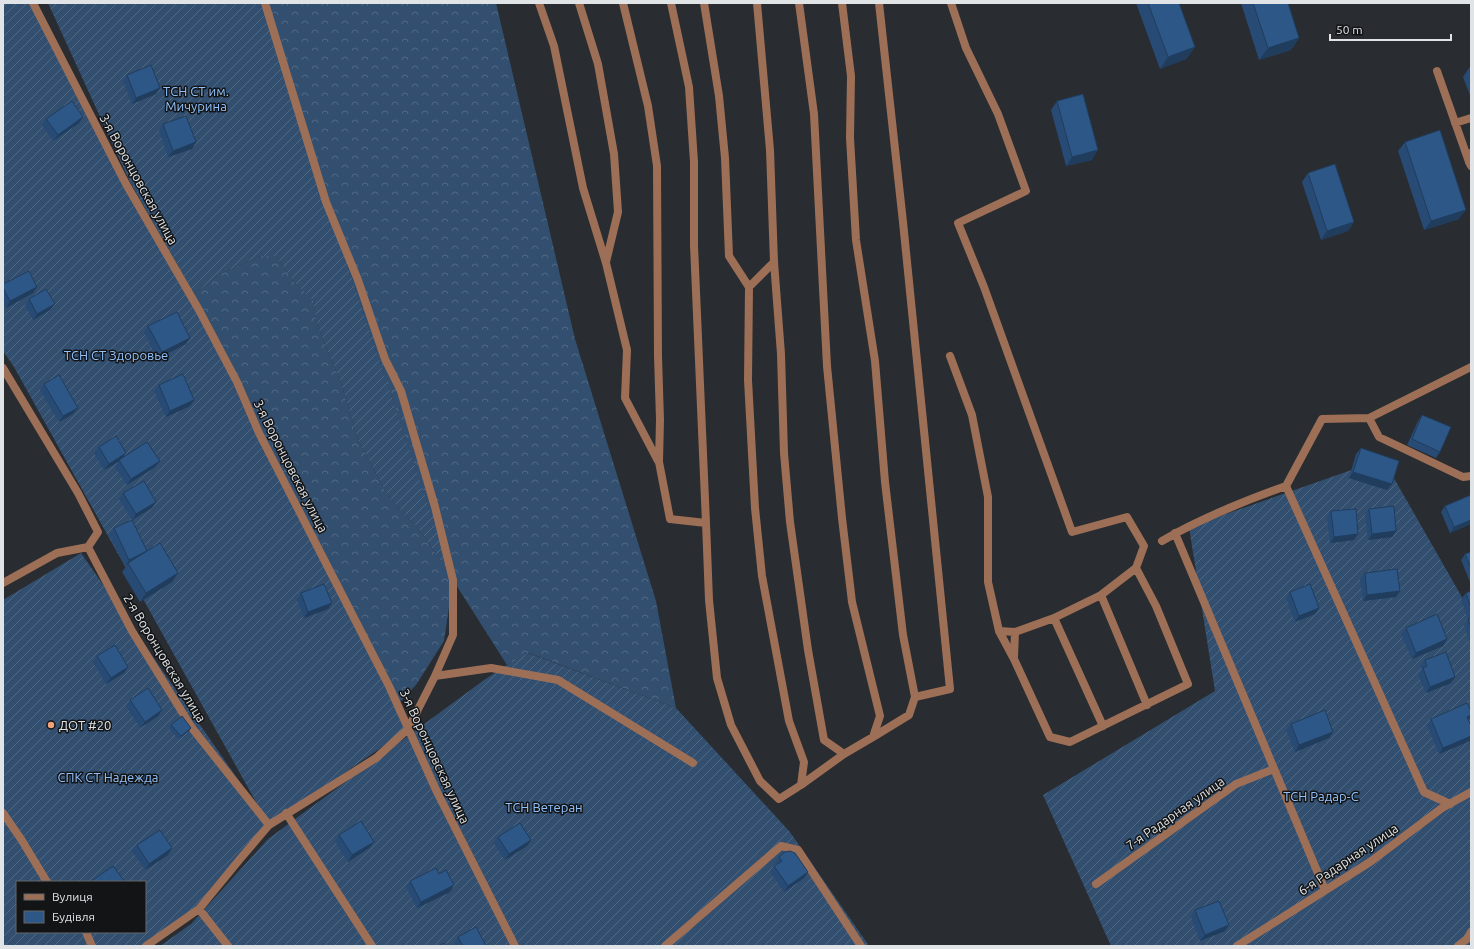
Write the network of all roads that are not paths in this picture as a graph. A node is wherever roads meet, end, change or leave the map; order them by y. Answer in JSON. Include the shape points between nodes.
{"nodes":[{"id":1,"x":33,"y":3,"type":"edge"},
{"id":2,"x":265,"y":3,"type":"edge"},
{"id":3,"x":539,"y":3,"type":"edge"},
{"id":4,"x":579,"y":3,"type":"edge"},
{"id":5,"x":623,"y":3,"type":"edge"},
{"id":6,"x":671,"y":3,"type":"edge"},
{"id":7,"x":704,"y":3,"type":"edge"},
{"id":8,"x":757,"y":3,"type":"edge"},
{"id":9,"x":799,"y":3,"type":"edge"},
{"id":10,"x":842,"y":3,"type":"edge"},
{"id":11,"x":879,"y":3,"type":"edge"},
{"id":12,"x":951,"y":3,"type":"edge"},
{"id":13,"x":1437,"y":71,"type":"dead end"},
{"id":14,"x":1471,"y":118,"type":"edge"},
{"id":15,"x":1456,"y":123,"type":"junction"},
{"id":16,"x":1470,"y":160,"type":"edge"},
{"id":17,"x":774,"y":262,"type":"junction"},
{"id":18,"x":606,"y":263,"type":"junction"},
{"id":19,"x":749,"y":287,"type":"junction"},
{"id":20,"x":950,"y":356,"type":"dead end"},
{"id":21,"x":1471,"y":367,"type":"edge"},
{"id":22,"x":3,"y":368,"type":"edge"},
{"id":23,"x":1369,"y":418,"type":"junction"},
{"id":24,"x":658,"y":462,"type":"junction"},
{"id":25,"x":1471,"y":476,"type":"edge"},
{"id":26,"x":1286,"y":486,"type":"junction"},
{"id":27,"x":706,"y":523,"type":"junction"},
{"id":28,"x":1175,"y":533,"type":"junction"},
{"id":29,"x":1162,"y":541,"type":"dead end"},
{"id":30,"x":88,"y":547,"type":"junction"},
{"id":31,"x":1136,"y":568,"type":"junction"},
{"id":32,"x":3,"y":583,"type":"edge"},
{"id":33,"x":1101,"y":596,"type":"junction"},
{"id":34,"x":1054,"y":618,"type":"junction"},
{"id":35,"x":999,"y":631,"type":"junction"},
{"id":36,"x":1015,"y":632,"type":"junction"},
{"id":37,"x":1014,"y":659,"type":"junction"},
{"id":38,"x":435,"y":676,"type":"junction"},
{"id":39,"x":915,"y":697,"type":"junction"},
{"id":40,"x":1147,"y":705,"type":"junction"},
{"id":41,"x":1103,"y":726,"type":"junction"},
{"id":42,"x":408,"y":729,"type":"junction"},
{"id":43,"x":873,"y":737,"type":"junction"},
{"id":44,"x":844,"y":754,"type":"junction"},
{"id":45,"x":693,"y":763,"type":"dead end"},
{"id":46,"x":1274,"y":769,"type":"junction"},
{"id":47,"x":800,"y":785,"type":"junction"},
{"id":48,"x":1471,"y":792,"type":"edge"},
{"id":49,"x":1450,"y":804,"type":"junction"},
{"id":50,"x":3,"y":813,"type":"edge"},
{"id":51,"x":286,"y":813,"type":"junction"},
{"id":52,"x":269,"y":825,"type":"junction"},
{"id":53,"x":46,"y":881,"type":"edge"},
{"id":54,"x":1096,"y":884,"type":"dead end"},
{"id":55,"x":1325,"y":890,"type":"junction"},
{"id":56,"x":199,"y":909,"type":"junction"},
{"id":57,"x":86,"y":933,"type":"edge"},
{"id":58,"x":1469,"y":939,"type":"edge"},
{"id":59,"x":92,"y":946,"type":"edge"},
{"id":60,"x":146,"y":946,"type":"edge"},
{"id":61,"x":228,"y":946,"type":"edge"},
{"id":62,"x":372,"y":946,"type":"edge"},
{"id":63,"x":515,"y":946,"type":"edge"},
{"id":64,"x":665,"y":946,"type":"edge"},
{"id":65,"x":861,"y":946,"type":"edge"},
{"id":66,"x":1237,"y":946,"type":"edge"},
{"id":67,"x":1458,"y":946,"type":"edge"}],
"edges":[{"from":1,"to":42,"type":"street","name":"3-я Воронцовская улица","via":[[126,184],[234,376],[258,433],[389,686]]},
{"from":2,"to":38,"type":"street","via":[[326,202],[358,280],[385,359],[400,391],[435,506],[453,580],[453,635]]},
{"from":3,"to":18,"type":"street","via":[[554,46],[583,188]]},
{"from":4,"to":18,"type":"street","via":[[598,64],[614,154],[618,212]]},
{"from":5,"to":24,"type":"street","via":[[648,106],[657,166],[660,420]]},
{"from":6,"to":27,"type":"street","via":[[689,87],[694,162],[694,245]]},
{"from":7,"to":19,"type":"street","via":[[720,104],[729,256]]},
{"from":8,"to":17,"type":"street","via":[[770,150]]},
{"from":9,"to":43,"type":"street","via":[[814,114],[827,366],[842,518],[852,602],[880,716]]},
{"from":10,"to":39,"type":"street","via":[[851,76],[850,138],[856,240],[875,362],[885,482],[903,635]]},
{"from":11,"to":39,"type":"street","via":[[950,689]]},
{"from":12,"to":31,"type":"street","via":[[966,48],[998,114],[1026,191],[958,224],[984,287],[1072,532],[1127,517],[1144,546]]},
{"from":13,"to":15,"type":"street"},
{"from":14,"to":15,"type":"street"},
{"from":15,"to":16,"type":"street"},
{"from":17,"to":19,"type":"street"},
{"from":17,"to":44,"type":"street","via":[[790,522],[824,740]]},
{"from":18,"to":24,"type":"street","via":[[627,350],[625,398]]},
{"from":19,"to":47,"type":"street","via":[[748,380],[762,576],[789,721],[804,762]]},
{"from":20,"to":35,"type":"street","via":[[972,415],[988,497],[988,582]]},
{"from":21,"to":23,"type":"street"},
{"from":22,"to":30,"type":"street","via":[[78,493],[98,532]]},
{"from":23,"to":25,"type":"street","via":[[1379,437],[1463,477]]},
{"from":23,"to":26,"type":"street","via":[[1322,419]]},
{"from":24,"to":27,"type":"street","via":[[670,519]]},
{"from":26,"to":28,"type":"street","via":[[1240,503]]},
{"from":26,"to":49,"type":"street","via":[[1424,792]]},
{"from":27,"to":47,"type":"street","via":[[709,600],[717,678],[731,725],[760,781],[779,799]]},
{"from":28,"to":29,"type":"street"},
{"from":28,"to":46,"type":"street"},
{"from":30,"to":32,"type":"street","via":[[57,553]]},
{"from":30,"to":52,"type":"street","name":"2-я Воронцовская улица","via":[[132,631],[192,728]]},
{"from":31,"to":33,"type":"street"},
{"from":31,"to":40,"type":"street","via":[[1156,606],[1188,684]]},
{"from":33,"to":34,"type":"street"},
{"from":33,"to":40,"type":"street"},
{"from":34,"to":36,"type":"street"},
{"from":34,"to":41,"type":"street"},
{"from":35,"to":36,"type":"street"},
{"from":35,"to":37,"type":"street"},
{"from":36,"to":37,"type":"street"},
{"from":37,"to":41,"type":"street","via":[[1050,737],[1070,742]]},
{"from":38,"to":42,"type":"street"},
{"from":38,"to":45,"type":"street","via":[[491,668],[558,680]]},
{"from":39,"to":43,"type":"street","via":[[909,715]]},
{"from":40,"to":41,"type":"street"},
{"from":42,"to":51,"type":"street","via":[[376,758]]},
{"from":42,"to":63,"type":"street","name":"3-я Воронцовская улица"},
{"from":43,"to":44,"type":"street"},
{"from":44,"to":47,"type":"street"},
{"from":46,"to":54,"type":"street","name":"7-я Радарная улица","via":[[1236,784]]},
{"from":46,"to":55,"type":"street"},
{"from":48,"to":49,"type":"street","name":"6-я Радарная улица"},
{"from":49,"to":55,"type":"street","name":"6-я Радарная улица","via":[[1370,862]]},
{"from":50,"to":53,"type":"street"},
{"from":51,"to":52,"type":"street"},
{"from":51,"to":62,"type":"street"},
{"from":52,"to":56,"type":"street"},
{"from":55,"to":66,"type":"street","name":"6-я Радарная улица"},
{"from":56,"to":60,"type":"street"},
{"from":56,"to":61,"type":"street"},
{"from":57,"to":59,"type":"street"},
{"from":58,"to":67,"type":"street"},
{"from":64,"to":65,"type":"street","via":[[781,846],[798,850]]}]}
